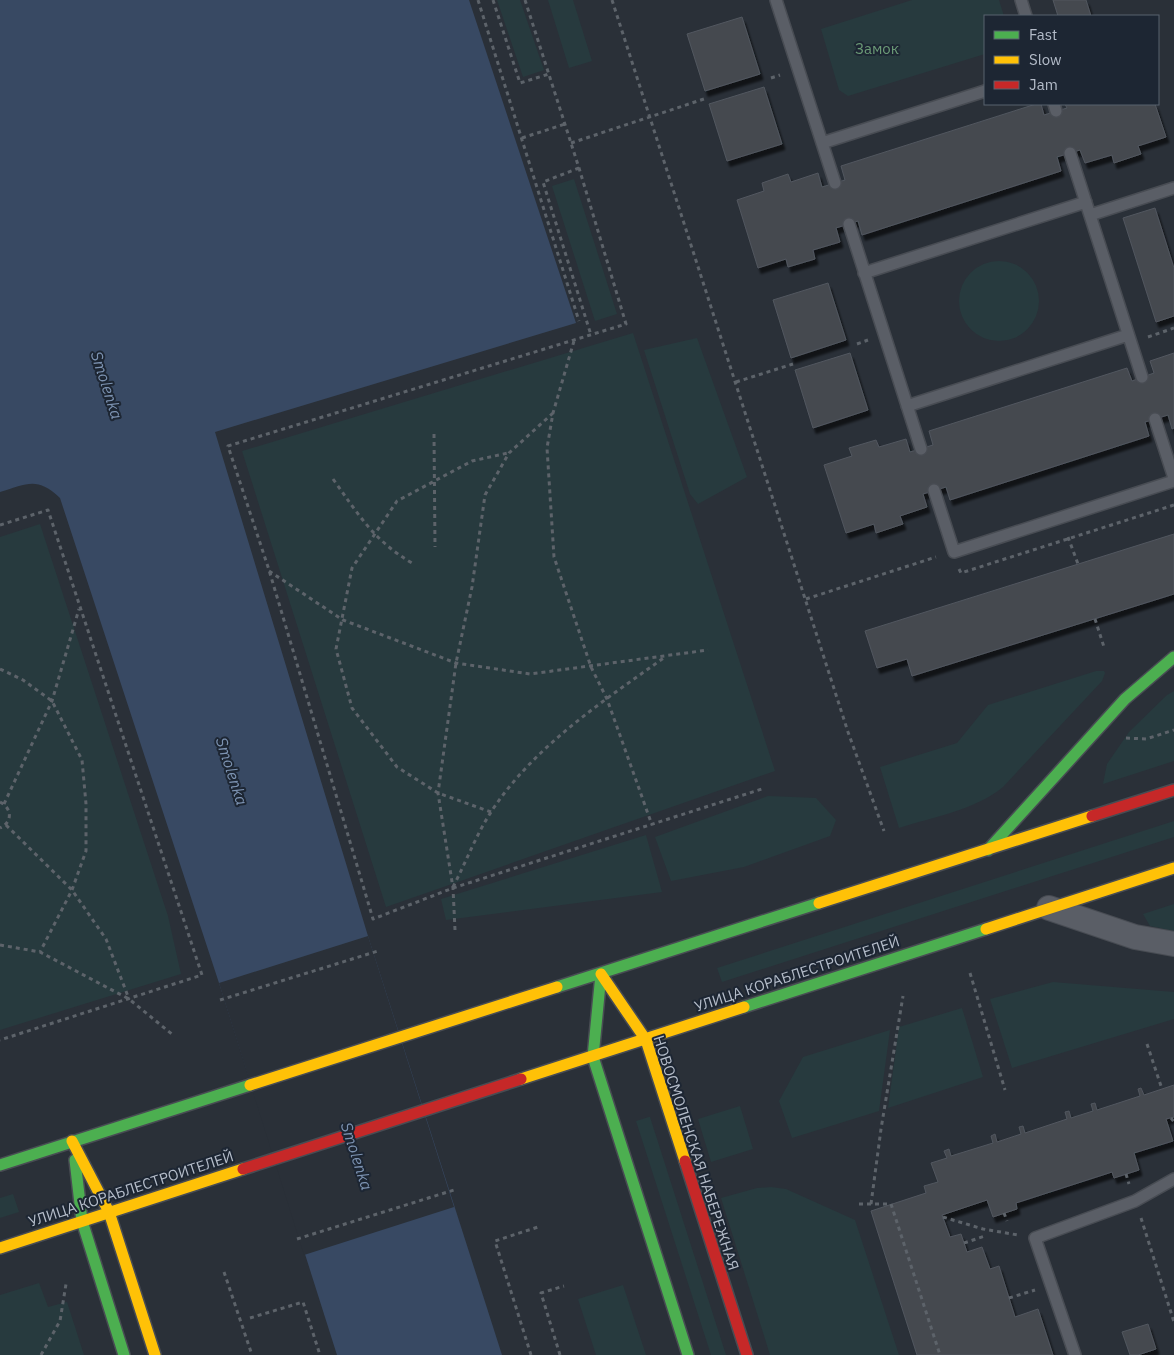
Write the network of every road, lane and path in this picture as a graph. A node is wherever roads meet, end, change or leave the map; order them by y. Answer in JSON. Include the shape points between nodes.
{"nodes":[{"id":1,"x":478,"y":0,"type":"edge"},
{"id":2,"x":493,"y":0,"type":"edge"},
{"id":3,"x":525,"y":0,"type":"edge"},
{"id":4,"x":612,"y":0,"type":"edge"},
{"id":5,"x":777,"y":0,"type":"edge"},
{"id":6,"x":1021,"y":0,"type":"edge"},
{"id":7,"x":1026,"y":15,"type":"edge"},
{"id":8,"x":549,"y":74,"type":"junction"},
{"id":9,"x":984,"y":91,"type":"edge"},
{"id":10,"x":707,"y":98,"type":"dead end"},
{"id":11,"x":650,"y":116,"type":"junction"},
{"id":12,"x":565,"y":124,"type":"junction"},
{"id":13,"x":522,"y":138,"type":"junction"},
{"id":14,"x":571,"y":143,"type":"junction"},
{"id":15,"x":822,"y":143,"type":"junction"},
{"id":16,"x":1070,"y":153,"type":"dead end"},
{"id":17,"x":579,"y":168,"type":"junction"},
{"id":18,"x":835,"y":183,"type":"dead end"},
{"id":19,"x":1174,"y":188,"type":"edge"},
{"id":20,"x":1086,"y":202,"type":"junction"},
{"id":21,"x":1090,"y":215,"type":"junction"},
{"id":22,"x":848,"y":224,"type":"dead end"},
{"id":23,"x":864,"y":273,"type":"junction"},
{"id":24,"x":579,"y":321,"type":"dead end"},
{"id":25,"x":1174,"y":328,"type":"edge"},
{"id":26,"x":1159,"y":333,"type":"dead end"},
{"id":27,"x":591,"y":335,"type":"junction"},
{"id":28,"x":1128,"y":335,"type":"junction"},
{"id":29,"x":574,"y":340,"type":"junction"},
{"id":30,"x":792,"y":364,"type":"dead end"},
{"id":31,"x":1142,"y":377,"type":"dead end"},
{"id":32,"x":736,"y":382,"type":"junction"},
{"id":33,"x":906,"y":406,"type":"junction"},
{"id":34,"x":552,"y":413,"type":"junction"},
{"id":35,"x":1155,"y":419,"type":"dead end"},
{"id":36,"x":434,"y":434,"type":"dead end"},
{"id":37,"x":921,"y":449,"type":"dead end"},
{"id":38,"x":509,"y":453,"type":"junction"},
{"id":39,"x":1174,"y":478,"type":"edge"},
{"id":40,"x":333,"y":479,"type":"dead end"},
{"id":41,"x":435,"y":481,"type":"junction"},
{"id":42,"x":1174,"y":481,"type":"edge"},
{"id":43,"x":934,"y":490,"type":"dead end"},
{"id":44,"x":1062,"y":517,"type":"junction"},
{"id":45,"x":0,"y":525,"type":"edge"},
{"id":46,"x":374,"y":535,"type":"junction"},
{"id":47,"x":435,"y":546,"type":"dead end"},
{"id":48,"x":954,"y":552,"type":"junction"},
{"id":49,"x":412,"y":563,"type":"dead end"},
{"id":50,"x":1078,"y":564,"type":"dead end"},
{"id":51,"x":269,"y":570,"type":"junction"},
{"id":52,"x":806,"y":599,"type":"junction"},
{"id":53,"x":79,"y":608,"type":"junction"},
{"id":54,"x":1095,"y":619,"type":"dead end"},
{"id":55,"x":343,"y":620,"type":"junction"},
{"id":56,"x":1104,"y":647,"type":"dead end"},
{"id":57,"x":708,"y":650,"type":"dead end"},
{"id":58,"x":666,"y":656,"type":"junction"},
{"id":59,"x":1174,"y":657,"type":"edge"},
{"id":60,"x":456,"y":663,"type":"junction"},
{"id":61,"x":592,"y":668,"type":"junction"},
{"id":62,"x":0,"y":669,"type":"edge"},
{"id":63,"x":607,"y":699,"type":"junction"},
{"id":64,"x":52,"y":701,"type":"junction"},
{"id":65,"x":764,"y":788,"type":"dead end"},
{"id":66,"x":1174,"y":790,"type":"edge"},
{"id":67,"x":438,"y":793,"type":"junction"},
{"id":68,"x":2,"y":803,"type":"edge"},
{"id":69,"x":491,"y":812,"type":"junction"},
{"id":70,"x":6,"y":825,"type":"junction"},
{"id":71,"x":652,"y":825,"type":"junction"},
{"id":72,"x":0,"y":828,"type":"edge"},
{"id":73,"x":884,"y":831,"type":"dead end"},
{"id":74,"x":987,"y":851,"type":"junction"},
{"id":75,"x":1174,"y":868,"type":"edge"},
{"id":76,"x":453,"y":888,"type":"junction"},
{"id":77,"x":72,"y":890,"type":"junction"},
{"id":78,"x":1049,"y":908,"type":"junction"},
{"id":79,"x":455,"y":930,"type":"dead end"},
{"id":80,"x":1174,"y":944,"type":"edge"},
{"id":81,"x":0,"y":945,"type":"edge"},
{"id":82,"x":378,"y":951,"type":"dead end"},
{"id":83,"x":40,"y":952,"type":"junction"},
{"id":84,"x":970,"y":973,"type":"dead end"},
{"id":85,"x":601,"y":974,"type":"junction"},
{"id":86,"x":903,"y":996,"type":"dead end"},
{"id":87,"x":129,"y":999,"type":"junction"},
{"id":88,"x":220,"y":1000,"type":"dead end"},
{"id":89,"x":173,"y":1035,"type":"dead end"},
{"id":90,"x":0,"y":1040,"type":"edge"},
{"id":91,"x":646,"y":1040,"type":"junction"},
{"id":92,"x":1147,"y":1044,"type":"dead end"},
{"id":93,"x":593,"y":1057,"type":"junction"},
{"id":94,"x":1162,"y":1089,"type":"dead end"},
{"id":95,"x":1005,"y":1090,"type":"dead end"},
{"id":96,"x":1171,"y":1118,"type":"dead end"},
{"id":97,"x":1174,"y":1122,"type":"edge"},
{"id":98,"x":72,"y":1141,"type":"junction"},
{"id":99,"x":0,"y":1165,"type":"edge"},
{"id":100,"x":1174,"y":1179,"type":"edge"},
{"id":101,"x":454,"y":1190,"type":"dead end"},
{"id":102,"x":1135,"y":1201,"type":"junction"},
{"id":103,"x":859,"y":1204,"type":"dead end"},
{"id":104,"x":872,"y":1204,"type":"junction"},
{"id":105,"x":109,"y":1212,"type":"junction"},
{"id":106,"x":1004,"y":1213,"type":"dead end"},
{"id":107,"x":943,"y":1217,"type":"dead end"},
{"id":108,"x":82,"y":1221,"type":"junction"},
{"id":109,"x":1007,"y":1221,"type":"dead end"},
{"id":110,"x":541,"y":1226,"type":"dead end"},
{"id":111,"x":985,"y":1236,"type":"dead end"},
{"id":112,"x":1035,"y":1238,"type":"junction"},
{"id":113,"x":297,"y":1239,"type":"dead end"},
{"id":114,"x":964,"y":1243,"type":"dead end"},
{"id":115,"x":0,"y":1248,"type":"edge"},
{"id":116,"x":224,"y":1272,"type":"dead end"},
{"id":117,"x":66,"y":1284,"type":"dead end"},
{"id":118,"x":1051,"y":1285,"type":"junction"},
{"id":119,"x":564,"y":1286,"type":"dead end"},
{"id":120,"x":1009,"y":1298,"type":"dead end"},
{"id":121,"x":250,"y":1318,"type":"dead end"},
{"id":122,"x":1174,"y":1322,"type":"edge"},
{"id":123,"x":41,"y":1355,"type":"edge"},
{"id":124,"x":124,"y":1355,"type":"edge"},
{"id":125,"x":155,"y":1355,"type":"edge"},
{"id":126,"x":252,"y":1355,"type":"edge"},
{"id":127,"x":320,"y":1355,"type":"edge"},
{"id":128,"x":531,"y":1355,"type":"edge"},
{"id":129,"x":560,"y":1355,"type":"edge"},
{"id":130,"x":688,"y":1355,"type":"edge"},
{"id":131,"x":747,"y":1355,"type":"edge"},
{"id":132,"x":940,"y":1355,"type":"edge"},
{"id":133,"x":1075,"y":1355,"type":"edge"}],
"edges":[{"from":1,"to":13,"type":"path"},
{"from":2,"to":8,"type":"path","via":[[520,83]]},
{"from":3,"to":8,"type":"path"},
{"from":4,"to":11,"type":"path"},
{"from":5,"to":15,"type":"lane"},
{"from":6,"to":7,"type":"lane"},
{"from":8,"to":12,"type":"path"},
{"from":9,"to":15,"type":"lane"},
{"from":10,"to":11,"type":"path"},
{"from":11,"to":14,"type":"path"},
{"from":11,"to":32,"type":"path"},
{"from":12,"to":13,"type":"path"},
{"from":12,"to":14,"type":"path"},
{"from":13,"to":24,"type":"path"},
{"from":14,"to":17,"type":"path"},
{"from":15,"to":18,"type":"lane"},
{"from":16,"to":20,"type":"lane"},
{"from":17,"to":27,"type":"path","via":[[543,182]]},
{"from":17,"to":27,"type":"path","via":[[626,324]]},
{"from":19,"to":21,"type":"lane"},
{"from":20,"to":21,"type":"lane"},
{"from":20,"to":23,"type":"lane"},
{"from":21,"to":28,"type":"lane"},
{"from":22,"to":23,"type":"lane"},
{"from":23,"to":33,"type":"lane"},
{"from":25,"to":26,"type":"path"},
{"from":27,"to":29,"type":"path"},
{"from":28,"to":31,"type":"lane"},
{"from":28,"to":33,"type":"lane"},
{"from":29,"to":34,"type":"path"},
{"from":29,"to":51,"type":"path","via":[[228,446]]},
{"from":30,"to":32,"type":"path"},
{"from":32,"to":52,"type":"path"},
{"from":33,"to":37,"type":"lane"},
{"from":34,"to":38,"type":"path"},
{"from":34,"to":61,"type":"path","via":[[547,448],[554,557]]},
{"from":35,"to":39,"type":"lane"},
{"from":36,"to":41,"type":"path"},
{"from":38,"to":41,"type":"path","via":[[472,461]]},
{"from":38,"to":60,"type":"path","via":[[484,494],[472,587]]},
{"from":40,"to":46,"type":"path"},
{"from":41,"to":46,"type":"path","via":[[397,501]]},
{"from":41,"to":47,"type":"path"},
{"from":42,"to":44,"type":"lane"},
{"from":43,"to":48,"type":"lane"},
{"from":44,"to":48,"type":"lane"},
{"from":44,"to":50,"type":"path"},
{"from":45,"to":53,"type":"path","via":[[48,510]]},
{"from":46,"to":49,"type":"path","via":[[391,551]]},
{"from":46,"to":55,"type":"path","via":[[352,568]]},
{"from":48,"to":52,"type":"path"},
{"from":51,"to":55,"type":"path"},
{"from":51,"to":76,"type":"path","via":[[373,919]]},
{"from":52,"to":73,"type":"path","via":[[848,732]]},
{"from":53,"to":64,"type":"path"},
{"from":53,"to":87,"type":"path","via":[[202,975]]},
{"from":54,"to":56,"type":"path"},
{"from":55,"to":60,"type":"path"},
{"from":55,"to":67,"type":"path","via":[[336,649],[352,708],[397,768]]},
{"from":57,"to":58,"type":"path"},
{"from":58,"to":61,"type":"path"},
{"from":58,"to":63,"type":"path"},
{"from":59,"to":74,"type":"main road","via":[[1125,699]]},
{"from":60,"to":61,"type":"path","via":[[530,674]]},
{"from":60,"to":67,"type":"path"},
{"from":61,"to":63,"type":"path"},
{"from":62,"to":64,"type":"path","via":[[23,680]]},
{"from":63,"to":69,"type":"path","via":[[533,758]]},
{"from":63,"to":71,"type":"path"},
{"from":64,"to":68,"type":"path"},
{"from":64,"to":77,"type":"path","via":[[82,760],[86,851]]},
{"from":65,"to":71,"type":"path"},
{"from":66,"to":74,"type":"main road"},
{"from":67,"to":69,"type":"path"},
{"from":67,"to":76,"type":"path"},
{"from":68,"to":70,"type":"path","via":[[10,816]]},
{"from":69,"to":76,"type":"path"},
{"from":70,"to":72,"type":"path"},
{"from":70,"to":77,"type":"path"},
{"from":71,"to":76,"type":"path"},
{"from":74,"to":85,"type":"main road"},
{"from":75,"to":78,"type":"main road","name":"УЛИЦА КОРАБЛЕСТРОИТЕЛЕЙ"},
{"from":76,"to":79,"type":"path"},
{"from":77,"to":83,"type":"path"},
{"from":77,"to":87,"type":"path","via":[[106,938]]},
{"from":78,"to":80,"type":"street","via":[[1134,937]]},
{"from":78,"to":91,"type":"main road","name":"УЛИЦА КОРАБЛЕСТРОИТЕЛЕЙ"},
{"from":81,"to":83,"type":"path"},
{"from":82,"to":88,"type":"path"},
{"from":83,"to":87,"type":"path"},
{"from":84,"to":95,"type":"path"},
{"from":85,"to":91,"type":"main road","name":"НОВОСМОЛЕНСКАЯ НАБЕРЕЖНАЯ"},
{"from":85,"to":93,"type":"main road"},
{"from":85,"to":98,"type":"main road"},
{"from":86,"to":104,"type":"path"},
{"from":87,"to":89,"type":"path"},
{"from":87,"to":90,"type":"path"},
{"from":91,"to":93,"type":"main road","name":"УЛИЦА КОРАБЛЕСТРОИТЕЛЕЙ"},
{"from":91,"to":131,"type":"main road","name":"НОВОСМОЛЕНСКАЯ НАБЕРЕЖНАЯ"},
{"from":92,"to":94,"type":"path"},
{"from":93,"to":105,"type":"main road","name":"УЛИЦА КОРАБЛЕСТРОИТЕЛЕЙ"},
{"from":93,"to":130,"type":"main road"},
{"from":96,"to":97,"type":"path"},
{"from":98,"to":99,"type":"main road"},
{"from":98,"to":105,"type":"main road"},
{"from":98,"to":108,"type":"main road"},
{"from":100,"to":102,"type":"lane"},
{"from":101,"to":113,"type":"path"},
{"from":102,"to":112,"type":"lane"},
{"from":102,"to":122,"type":"path"},
{"from":103,"to":104,"type":"path"},
{"from":104,"to":132,"type":"path","via":[[891,1204]]},
{"from":105,"to":108,"type":"main road","name":"УЛИЦА КОРАБЛЕСТРОИТЕЛЕЙ"},
{"from":105,"to":125,"type":"main road"},
{"from":106,"to":109,"type":"path"},
{"from":107,"to":112,"type":"path","via":[[983,1229]]},
{"from":108,"to":115,"type":"main road","name":"УЛИЦА КОРАБЛЕСТРОИТЕЛЕЙ"},
{"from":108,"to":124,"type":"main road"},
{"from":110,"to":128,"type":"path","via":[[495,1241]]},
{"from":111,"to":114,"type":"path"},
{"from":112,"to":118,"type":"lane"},
{"from":116,"to":126,"type":"path"},
{"from":117,"to":123,"type":"path","via":[[60,1321]]},
{"from":118,"to":120,"type":"path"},
{"from":118,"to":133,"type":"lane"},
{"from":119,"to":129,"type":"path","via":[[540,1293]]},
{"from":121,"to":127,"type":"path","via":[[303,1302]]}]}
